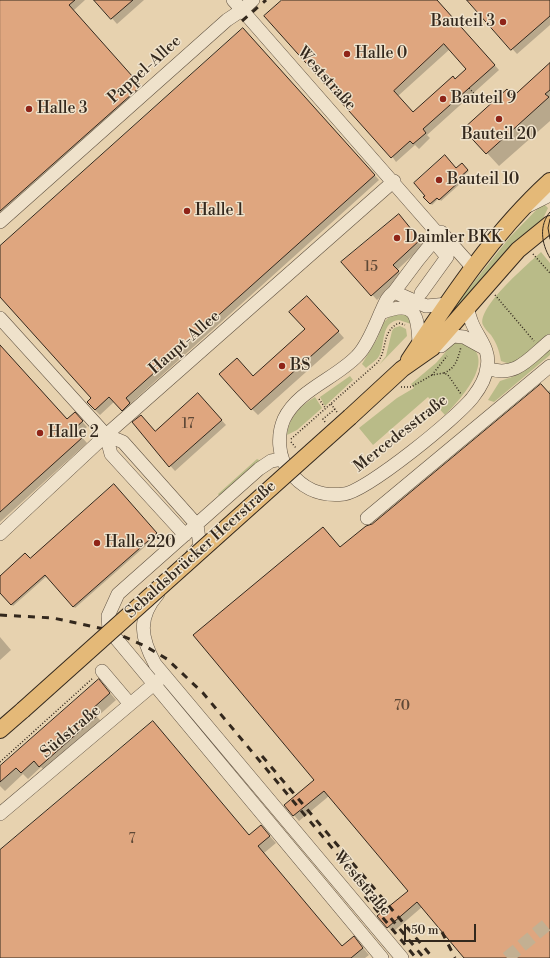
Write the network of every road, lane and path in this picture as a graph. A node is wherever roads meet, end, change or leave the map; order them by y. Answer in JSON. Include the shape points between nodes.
{"nodes":[{"id":1,"x":233,"y":0,"type":"edge"},
{"id":2,"x":253,"y":0,"type":"edge"},
{"id":3,"x":242,"y":10,"type":"junction"},
{"id":4,"x":469,"y":88,"type":"dead end"},
{"id":5,"x":482,"y":102,"type":"dead end"},
{"id":6,"x":550,"y":181,"type":"edge"},
{"id":7,"x":394,"y":182,"type":"junction"},
{"id":8,"x":550,"y":195,"type":"edge"},
{"id":9,"x":520,"y":210,"type":"junction"},
{"id":10,"x":0,"y":222,"type":"edge"},
{"id":11,"x":550,"y":224,"type":"edge"},
{"id":12,"x":436,"y":238,"type":"junction"},
{"id":13,"x":524,"y":244,"type":"junction"},
{"id":14,"x":473,"y":268,"type":"junction"},
{"id":15,"x":550,"y":273,"type":"edge"},
{"id":16,"x":394,"y":292,"type":"junction"},
{"id":17,"x":421,"y":293,"type":"dead end"},
{"id":18,"x":494,"y":294,"type":"dead end"},
{"id":19,"x":448,"y":304,"type":"junction"},
{"id":20,"x":467,"y":309,"type":"junction"},
{"id":21,"x":381,"y":313,"type":"junction"},
{"id":22,"x":0,"y":318,"type":"edge"},
{"id":23,"x":408,"y":329,"type":"dead end"},
{"id":24,"x":545,"y":345,"type":"edge"},
{"id":25,"x":425,"y":346,"type":"junction"},
{"id":26,"x":485,"y":349,"type":"junction"},
{"id":27,"x":550,"y":366,"type":"edge"},
{"id":28,"x":488,"y":368,"type":"junction"},
{"id":29,"x":384,"y":386,"type":"junction"},
{"id":30,"x":331,"y":404,"type":"junction"},
{"id":31,"x":466,"y":404,"type":"junction"},
{"id":32,"x":335,"y":409,"type":"dead end"},
{"id":33,"x":106,"y":435,"type":"junction"},
{"id":34,"x":284,"y":448,"type":"junction"},
{"id":35,"x":300,"y":452,"type":"dead end"},
{"id":36,"x":366,"y":518,"type":"dead end"},
{"id":37,"x":197,"y":525,"type":"junction"},
{"id":38,"x":0,"y":534,"type":"edge"},
{"id":39,"x":184,"y":535,"type":"junction"},
{"id":40,"x":102,"y":671,"type":"joint"},
{"id":41,"x":164,"y":675,"type":"junction"},
{"id":42,"x":154,"y":684,"type":"junction"},
{"id":43,"x":186,"y":701,"type":"junction"},
{"id":44,"x":130,"y":704,"type":"junction"},
{"id":45,"x":175,"y":710,"type":"junction"},
{"id":46,"x":0,"y":730,"type":"edge"},
{"id":47,"x":230,"y":753,"type":"junction"},
{"id":48,"x":0,"y":762,"type":"edge"},
{"id":49,"x":219,"y":763,"type":"junction"},
{"id":50,"x":265,"y":795,"type":"junction"},
{"id":51,"x":254,"y":804,"type":"junction"},
{"id":52,"x":0,"y":814,"type":"edge"},
{"id":53,"x":297,"y":833,"type":"junction"},
{"id":54,"x":285,"y":842,"type":"junction"},
{"id":55,"x":382,"y":958,"type":"edge"},
{"id":56,"x":402,"y":958,"type":"edge"}],
"edges":[{"from":1,"to":3,"type":"street","name":"Weststraße"},
{"from":2,"to":3,"type":"street"},
{"from":3,"to":7,"type":"street","name":"Weststraße"},
{"from":3,"to":10,"type":"street","name":"Pappel-Allee","via":[[227,20]]},
{"from":4,"to":5,"type":"path"},
{"from":6,"to":9,"type":"main road","name":"Sebaldsbrücker Heerstraße"},
{"from":7,"to":12,"type":"street","name":"Weststraße"},
{"from":7,"to":33,"type":"street","name":"Haupt-Allee"},
{"from":8,"to":9,"type":"street"},
{"from":9,"to":14,"type":"main road","name":"Sebaldsbrücker Heerstraße"},
{"from":11,"to":13,"type":"main road","name":"Sebaldsbrücker Heerstraße"},
{"from":12,"to":14,"type":"street","via":[[442,232]]},
{"from":12,"to":16,"type":"street"},
{"from":12,"to":17,"type":"street","via":[[447,257]]},
{"from":13,"to":15,"type":"path"},
{"from":13,"to":20,"type":"main road","name":"Sebaldsbrücker Heerstraße"},
{"from":14,"to":19,"type":"main road","name":"Sebaldsbrücker Heerstraße"},
{"from":16,"to":19,"type":"street","via":[[426,306]]},
{"from":16,"to":21,"type":"street","via":[[387,297]]},
{"from":18,"to":24,"type":"path"},
{"from":19,"to":25,"type":"main road","name":"Sebaldsbrücker Heerstraße"},
{"from":20,"to":25,"type":"main road","name":"Sebaldsbrücker Heerstraße"},
{"from":20,"to":26,"type":"street"},
{"from":21,"to":25,"type":"street","via":[[404,308],[413,312],[418,319]]},
{"from":21,"to":34,"type":"street","via":[[357,356],[308,394],[285,419],[281,429]]},
{"from":22,"to":33,"type":"street"},
{"from":23,"to":30,"type":"path","via":[[405,324],[393,326],[387,334],[383,356]]},
{"from":24,"to":28,"type":"street","via":[[520,367],[498,372]]},
{"from":25,"to":26,"type":"street","via":[[439,348],[453,336],[464,336]]},
{"from":25,"to":29,"type":"main road","name":"Sebaldsbrücker Heerstraße"},
{"from":26,"to":28,"type":"street"},
{"from":27,"to":36,"type":"street"},
{"from":28,"to":31,"type":"street","name":"Mercedesstraße","via":[[482,384]]},
{"from":29,"to":31,"type":"path","via":[[411,387],[432,375],[444,373],[448,374]]},
{"from":29,"to":46,"type":"main road","name":"Sebaldsbrücker Heerstraße","bridge":true},
{"from":30,"to":32,"type":"path"},
{"from":30,"to":34,"type":"path"},
{"from":31,"to":34,"type":"street","name":"Mercedesstraße","via":[[383,473],[366,485],[345,494],[322,494],[307,489],[286,468]]},
{"from":33,"to":37,"type":"street","via":[[123,442]]},
{"from":33,"to":38,"type":"street","name":"Haupt-Allee"},
{"from":33,"to":39,"type":"street","via":[[111,454]]},
{"from":34,"to":35,"type":"path"},
{"from":34,"to":37,"type":"street","name":"Weststraße"},
{"from":37,"to":39,"type":"street","name":"Weststraße"},
{"from":37,"to":41,"type":"street","name":"Weststraße","via":[[200,546],[151,603],[143,621],[145,646]]},
{"from":39,"to":42,"type":"street","name":"Weststraße","via":[[118,594],[108,616],[109,630]]},
{"from":40,"to":44,"type":"street"},
{"from":40,"to":48,"type":"path"},
{"from":41,"to":42,"type":"street","name":"Südstraße"},
{"from":41,"to":43,"type":"street","name":"Weststraße"},
{"from":42,"to":44,"type":"street","name":"Südstraße"},
{"from":42,"to":45,"type":"street","name":"Weststraße"},
{"from":43,"to":45,"type":"street"},
{"from":43,"to":47,"type":"street","name":"Weststraße"},
{"from":44,"to":52,"type":"street","name":"Südstraße"},
{"from":45,"to":49,"type":"street","name":"Weststraße"},
{"from":47,"to":49,"type":"street"},
{"from":47,"to":50,"type":"street","name":"Weststraße"},
{"from":49,"to":51,"type":"street","name":"Weststraße"},
{"from":50,"to":51,"type":"street"},
{"from":50,"to":53,"type":"street","name":"Weststraße"},
{"from":51,"to":54,"type":"street","name":"Weststraße"},
{"from":53,"to":54,"type":"street"},
{"from":53,"to":56,"type":"street","name":"Weststraße"},
{"from":54,"to":55,"type":"street","name":"Weststraße"}]}
